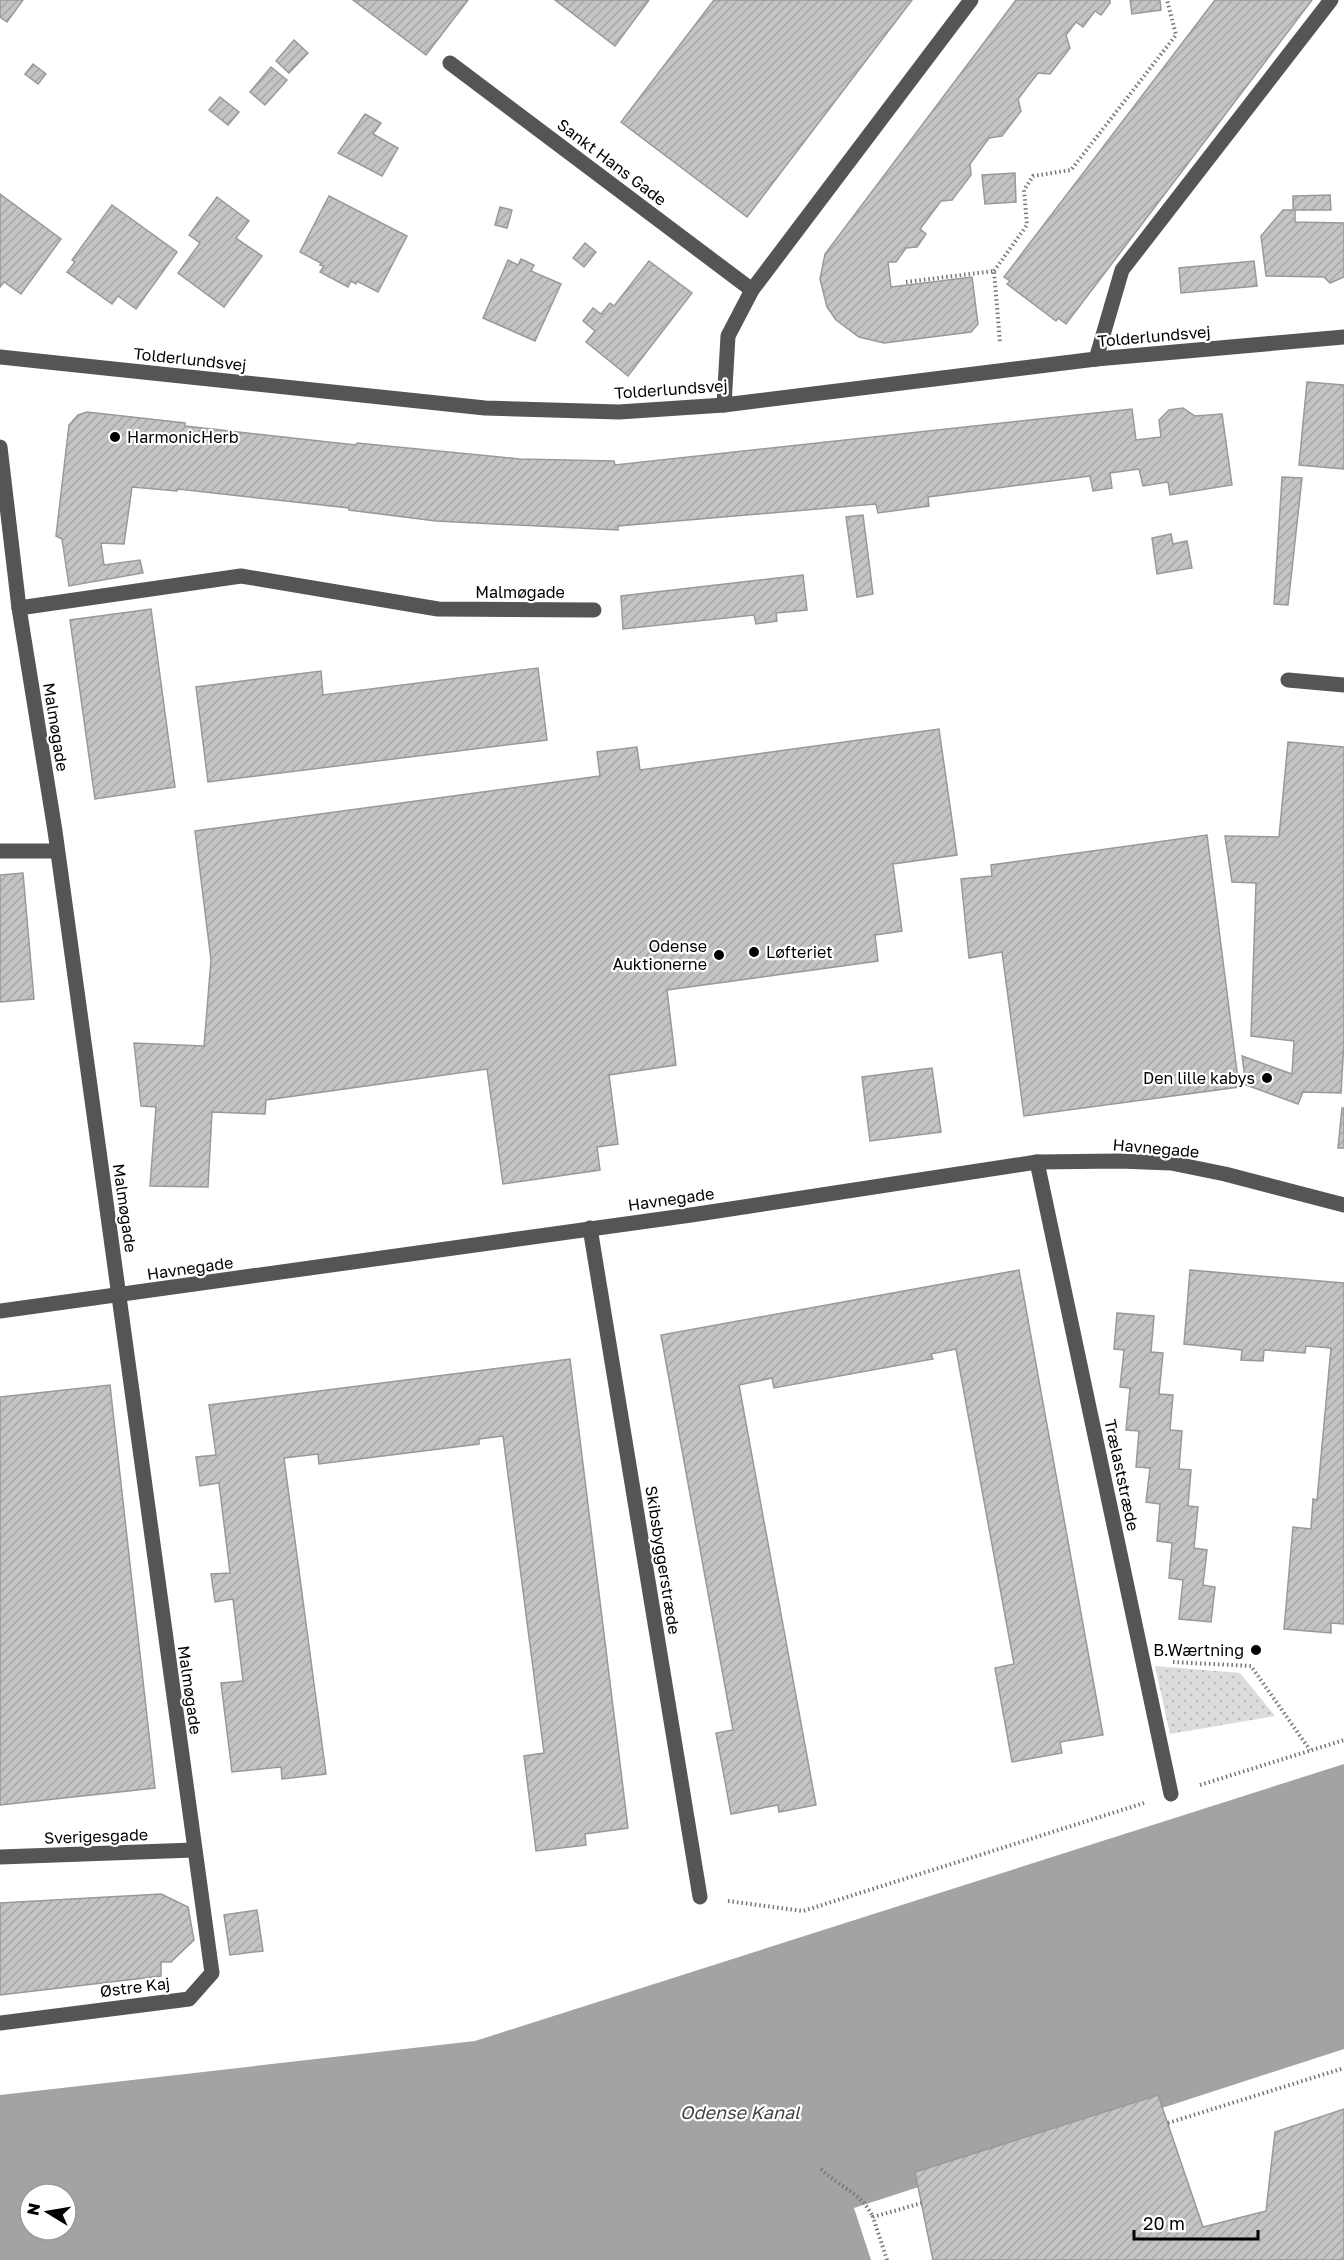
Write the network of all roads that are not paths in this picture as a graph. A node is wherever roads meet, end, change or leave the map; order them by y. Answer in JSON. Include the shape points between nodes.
{"nodes":[{"id":1,"x":971,"y":0,"type":"edge"},
{"id":2,"x":1331,"y":0,"type":"edge"},
{"id":3,"x":450,"y":63,"type":"dead end"},
{"id":4,"x":752,"y":290,"type":"junction"},
{"id":5,"x":1344,"y":337,"type":"edge"},
{"id":6,"x":0,"y":357,"type":"edge"},
{"id":7,"x":1096,"y":359,"type":"junction"},
{"id":8,"x":724,"y":405,"type":"junction"},
{"id":9,"x":0,"y":447,"type":"edge"},
{"id":10,"x":6,"y":544,"type":"edge"},
{"id":11,"x":19,"y":608,"type":"junction"},
{"id":12,"x":594,"y":610,"type":"dead end"},
{"id":13,"x":1288,"y":680,"type":"dead end"},
{"id":14,"x":1344,"y":685,"type":"edge"},
{"id":15,"x":0,"y":851,"type":"edge"},
{"id":16,"x":57,"y":851,"type":"junction"},
{"id":17,"x":1037,"y":1162,"type":"junction"},
{"id":18,"x":1344,"y":1205,"type":"edge"},
{"id":19,"x":590,"y":1228,"type":"junction"},
{"id":20,"x":119,"y":1297,"type":"junction"},
{"id":21,"x":0,"y":1311,"type":"edge"},
{"id":22,"x":1171,"y":1794,"type":"road end"},
{"id":23,"x":194,"y":1850,"type":"junction"},
{"id":24,"x":0,"y":1857,"type":"edge"},
{"id":25,"x":700,"y":1897,"type":"road end"},
{"id":26,"x":0,"y":2022,"type":"edge"}],
"edges":[{"from":1,"to":4,"type":"street"},
{"from":2,"to":7,"type":"street","via":[[1122,270]]},
{"from":3,"to":4,"type":"street","name":"Sankt Hans Gade"},
{"from":4,"to":8,"type":"street","via":[[728,336]]},
{"from":5,"to":7,"type":"street","name":"Tolderlundsvej"},
{"from":6,"to":8,"type":"street","name":"Tolderlundsvej","via":[[485,408],[619,412]]},
{"from":7,"to":8,"type":"street","name":"Tolderlundsvej"},
{"from":9,"to":10,"type":"street","name":"Malmøgade"},
{"from":10,"to":11,"type":"street","name":"Malmøgade"},
{"from":11,"to":12,"type":"street","name":"Malmøgade","via":[[241,576],[438,609]]},
{"from":11,"to":16,"type":"street","name":"Malmøgade"},
{"from":13,"to":14,"type":"street"},
{"from":15,"to":16,"type":"street"},
{"from":16,"to":20,"type":"street","name":"Malmøgade"},
{"from":17,"to":18,"type":"street","name":"Havnegade","via":[[1170,1163]]},
{"from":17,"to":19,"type":"street","name":"Havnegade"},
{"from":17,"to":22,"type":"street","name":"Trælaststræde"},
{"from":19,"to":20,"type":"street","name":"Havnegade"},
{"from":19,"to":25,"type":"street","name":"Skibsbyggerstræde"},
{"from":20,"to":21,"type":"street","name":"Havnegade"},
{"from":20,"to":23,"type":"street","name":"Malmøgade"},
{"from":23,"to":24,"type":"street","name":"Sverigesgade"},
{"from":23,"to":26,"type":"street","name":"Østre Kaj","via":[[212,1973],[189,1999]]}]}
